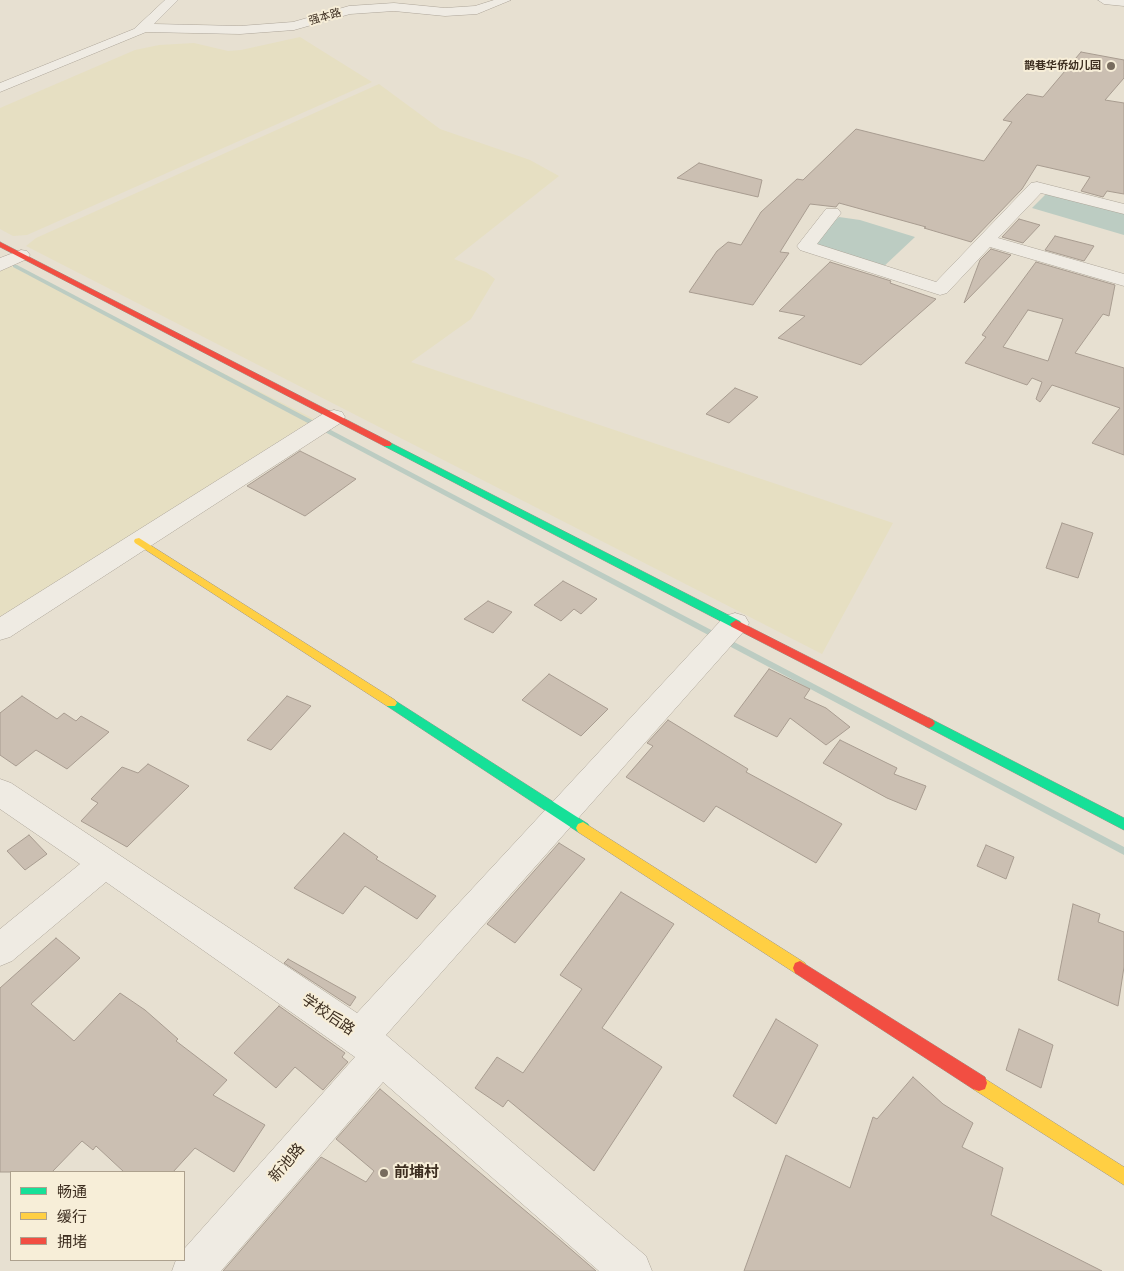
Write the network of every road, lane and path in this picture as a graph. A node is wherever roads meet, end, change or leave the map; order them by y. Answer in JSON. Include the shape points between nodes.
{"nodes":[{"id":1,"x":172,"y":0,"type":"edge"},
{"id":2,"x":505,"y":0,"type":"edge"},
{"id":3,"x":1104,"y":0,"type":"edge"},
{"id":4,"x":1124,"y":2,"type":"edge"},
{"id":5,"x":144,"y":28,"type":"junction"},
{"id":6,"x":0,"y":88,"type":"edge"},
{"id":7,"x":1124,"y":208,"type":"edge"},
{"id":8,"x":832,"y":213,"type":"dead end"},
{"id":9,"x":986,"y":240,"type":"junction"},
{"id":10,"x":0,"y":244,"type":"edge"},
{"id":11,"x":21,"y":255,"type":"junction"},
{"id":12,"x":0,"y":265,"type":"edge"},
{"id":13,"x":1124,"y":280,"type":"edge"},
{"id":14,"x":324,"y":423,"type":"junction"},
{"id":15,"x":139,"y":541,"type":"junction"},
{"id":16,"x":0,"y":630,"type":"edge"},
{"id":17,"x":726,"y":634,"type":"junction"},
{"id":18,"x":6,"y":805,"type":"edge"},
{"id":19,"x":562,"y":814,"type":"junction"},
{"id":20,"x":1124,"y":824,"type":"edge"},
{"id":21,"x":105,"y":863,"type":"junction"},
{"id":22,"x":0,"y":950,"type":"edge"},
{"id":23,"x":370,"y":1046,"type":"junction"},
{"id":24,"x":1124,"y":1177,"type":"edge"},
{"id":25,"x":193,"y":1271,"type":"edge"},
{"id":26,"x":631,"y":1271,"type":"edge"}],
"edges":[{"from":1,"to":5,"type":"street"},
{"from":2,"to":5,"type":"street","name":"强本路","via":[[477,10],[445,12],[394,7],[349,10],[285,26],[240,30]]},
{"from":3,"to":4,"type":"street"},
{"from":5,"to":6,"type":"street"},
{"from":7,"to":9,"type":"street","via":[[1037,187]]},
{"from":8,"to":9,"type":"street","via":[[806,246],[940,289]]},
{"from":9,"to":13,"type":"street"},
{"from":10,"to":11,"type":"street"},
{"from":11,"to":12,"type":"street"},
{"from":11,"to":14,"type":"street"},
{"from":14,"to":15,"type":"street"},
{"from":14,"to":17,"type":"street"},
{"from":15,"to":16,"type":"street"},
{"from":15,"to":19,"type":"street"},
{"from":17,"to":19,"type":"street","name":"新池路"},
{"from":17,"to":20,"type":"street"},
{"from":18,"to":21,"type":"street","name":"学校后路"},
{"from":19,"to":23,"type":"street","name":"新池路"},
{"from":19,"to":24,"type":"street"},
{"from":21,"to":22,"type":"street"},
{"from":21,"to":23,"type":"street","name":"学校后路"},
{"from":23,"to":25,"type":"street","name":"新池路"},
{"from":23,"to":26,"type":"street","name":"学校后路"}]}
